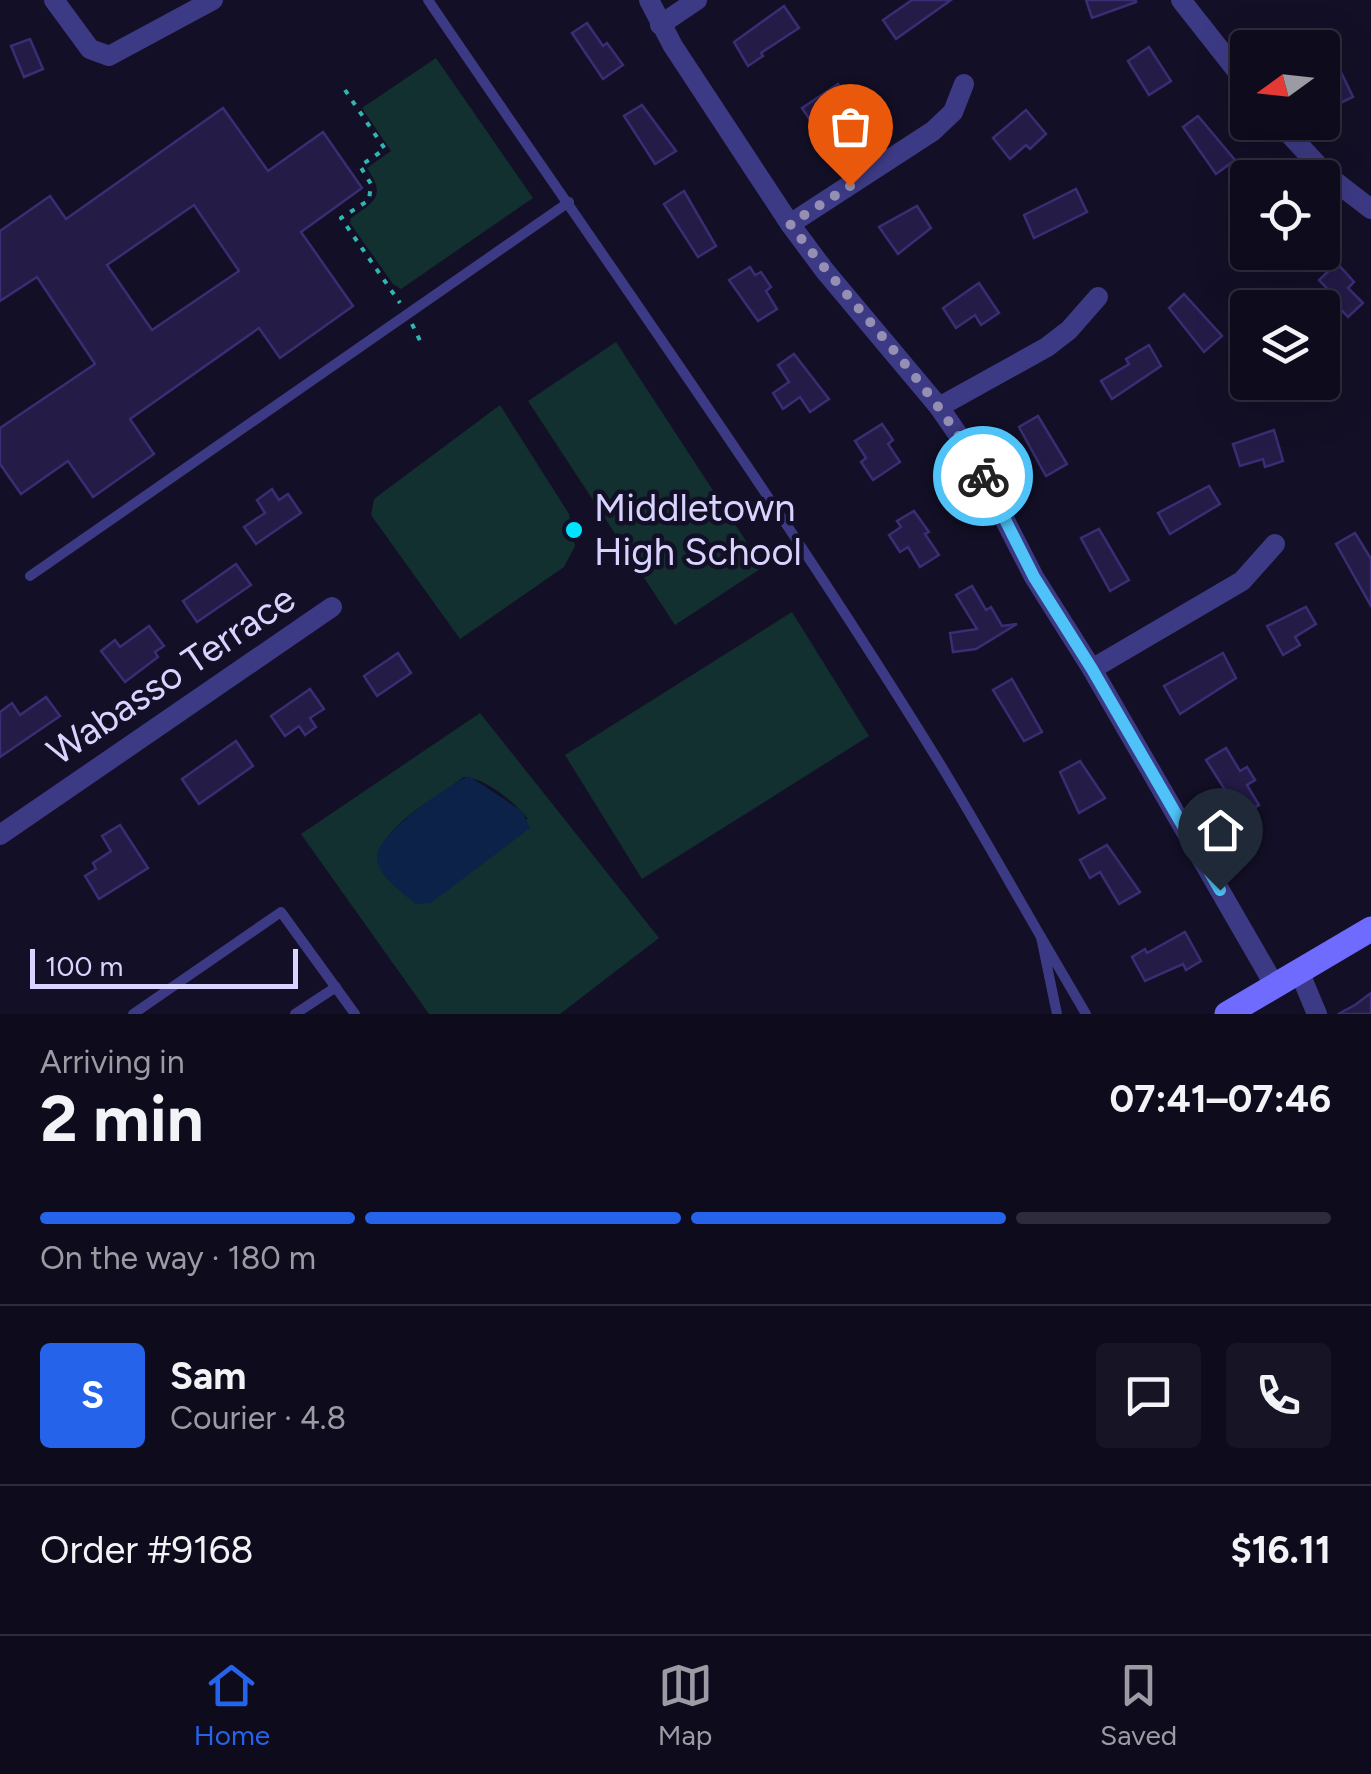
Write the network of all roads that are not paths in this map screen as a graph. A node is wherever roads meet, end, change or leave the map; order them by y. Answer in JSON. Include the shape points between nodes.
{"nodes":[{"id":1,"x":54,"y":0,"type":"edge"},
{"id":2,"x":212,"y":0,"type":"edge"},
{"id":3,"x":428,"y":0,"type":"edge"},
{"id":4,"x":650,"y":0,"type":"edge"},
{"id":5,"x":697,"y":0,"type":"edge"},
{"id":6,"x":1181,"y":0,"type":"edge"},
{"id":7,"x":660,"y":25,"type":"junction"},
{"id":8,"x":1230,"y":62,"type":"edge"},
{"id":9,"x":964,"y":84,"type":"dead end"},
{"id":10,"x":1295,"y":140,"type":"edge"},
{"id":11,"x":569,"y":202,"type":"junction"},
{"id":12,"x":1371,"y":208,"type":"edge"},
{"id":13,"x":790,"y":224,"type":"junction"},
{"id":14,"x":1098,"y":297,"type":"dead end"},
{"id":15,"x":939,"y":407,"type":"junction"},
{"id":16,"x":1275,"y":544,"type":"dead end"},
{"id":17,"x":30,"y":576,"type":"dead end"},
{"id":18,"x":332,"y":607,"type":"dead end"},
{"id":19,"x":1092,"y":669,"type":"junction"},
{"id":20,"x":0,"y":834,"type":"edge"},
{"id":21,"x":1371,"y":929,"type":"edge"},
{"id":22,"x":1041,"y":937,"type":"junction"},
{"id":23,"x":1298,"y":971,"type":"junction"},
{"id":24,"x":1275,"y":986,"type":"junction"},
{"id":25,"x":336,"y":987,"type":"junction"},
{"id":26,"x":133,"y":1014,"type":"edge"},
{"id":27,"x":296,"y":1014,"type":"edge"},
{"id":28,"x":355,"y":1014,"type":"edge"},
{"id":29,"x":1058,"y":1014,"type":"edge"},
{"id":30,"x":1086,"y":1014,"type":"edge"},
{"id":31,"x":1227,"y":1014,"type":"edge"},
{"id":32,"x":1317,"y":1014,"type":"edge"}],
"edges":[{"from":1,"to":2,"type":"street","via":[[90,49],[109,56]]},
{"from":3,"to":11,"type":"lane"},
{"from":4,"to":7,"type":"street"},
{"from":5,"to":7,"type":"street"},
{"from":6,"to":8,"type":"street"},
{"from":7,"to":13,"type":"street"},
{"from":9,"to":13,"type":"street","via":[[953,112],[933,131]]},
{"from":10,"to":12,"type":"street"},
{"from":11,"to":17,"type":"lane"},
{"from":11,"to":22,"type":"lane","via":[[921,734]]},
{"from":13,"to":15,"type":"street"},
{"from":14,"to":15,"type":"street","via":[[1047,346]]},
{"from":15,"to":19,"type":"street"},
{"from":16,"to":19,"type":"street","via":[[1242,581]]},
{"from":18,"to":20,"type":"street","name":"Wabasso Terrace"},
{"from":19,"to":24,"type":"street"},
{"from":21,"to":23,"type":"main road"},
{"from":22,"to":29,"type":"lane"},
{"from":22,"to":30,"type":"lane"},
{"from":23,"to":24,"type":"main road"},
{"from":23,"to":32,"type":"street"},
{"from":24,"to":31,"type":"main road"},
{"from":25,"to":26,"type":"lane","via":[[281,912]]},
{"from":25,"to":27,"type":"lane"},
{"from":25,"to":28,"type":"lane"}]}
